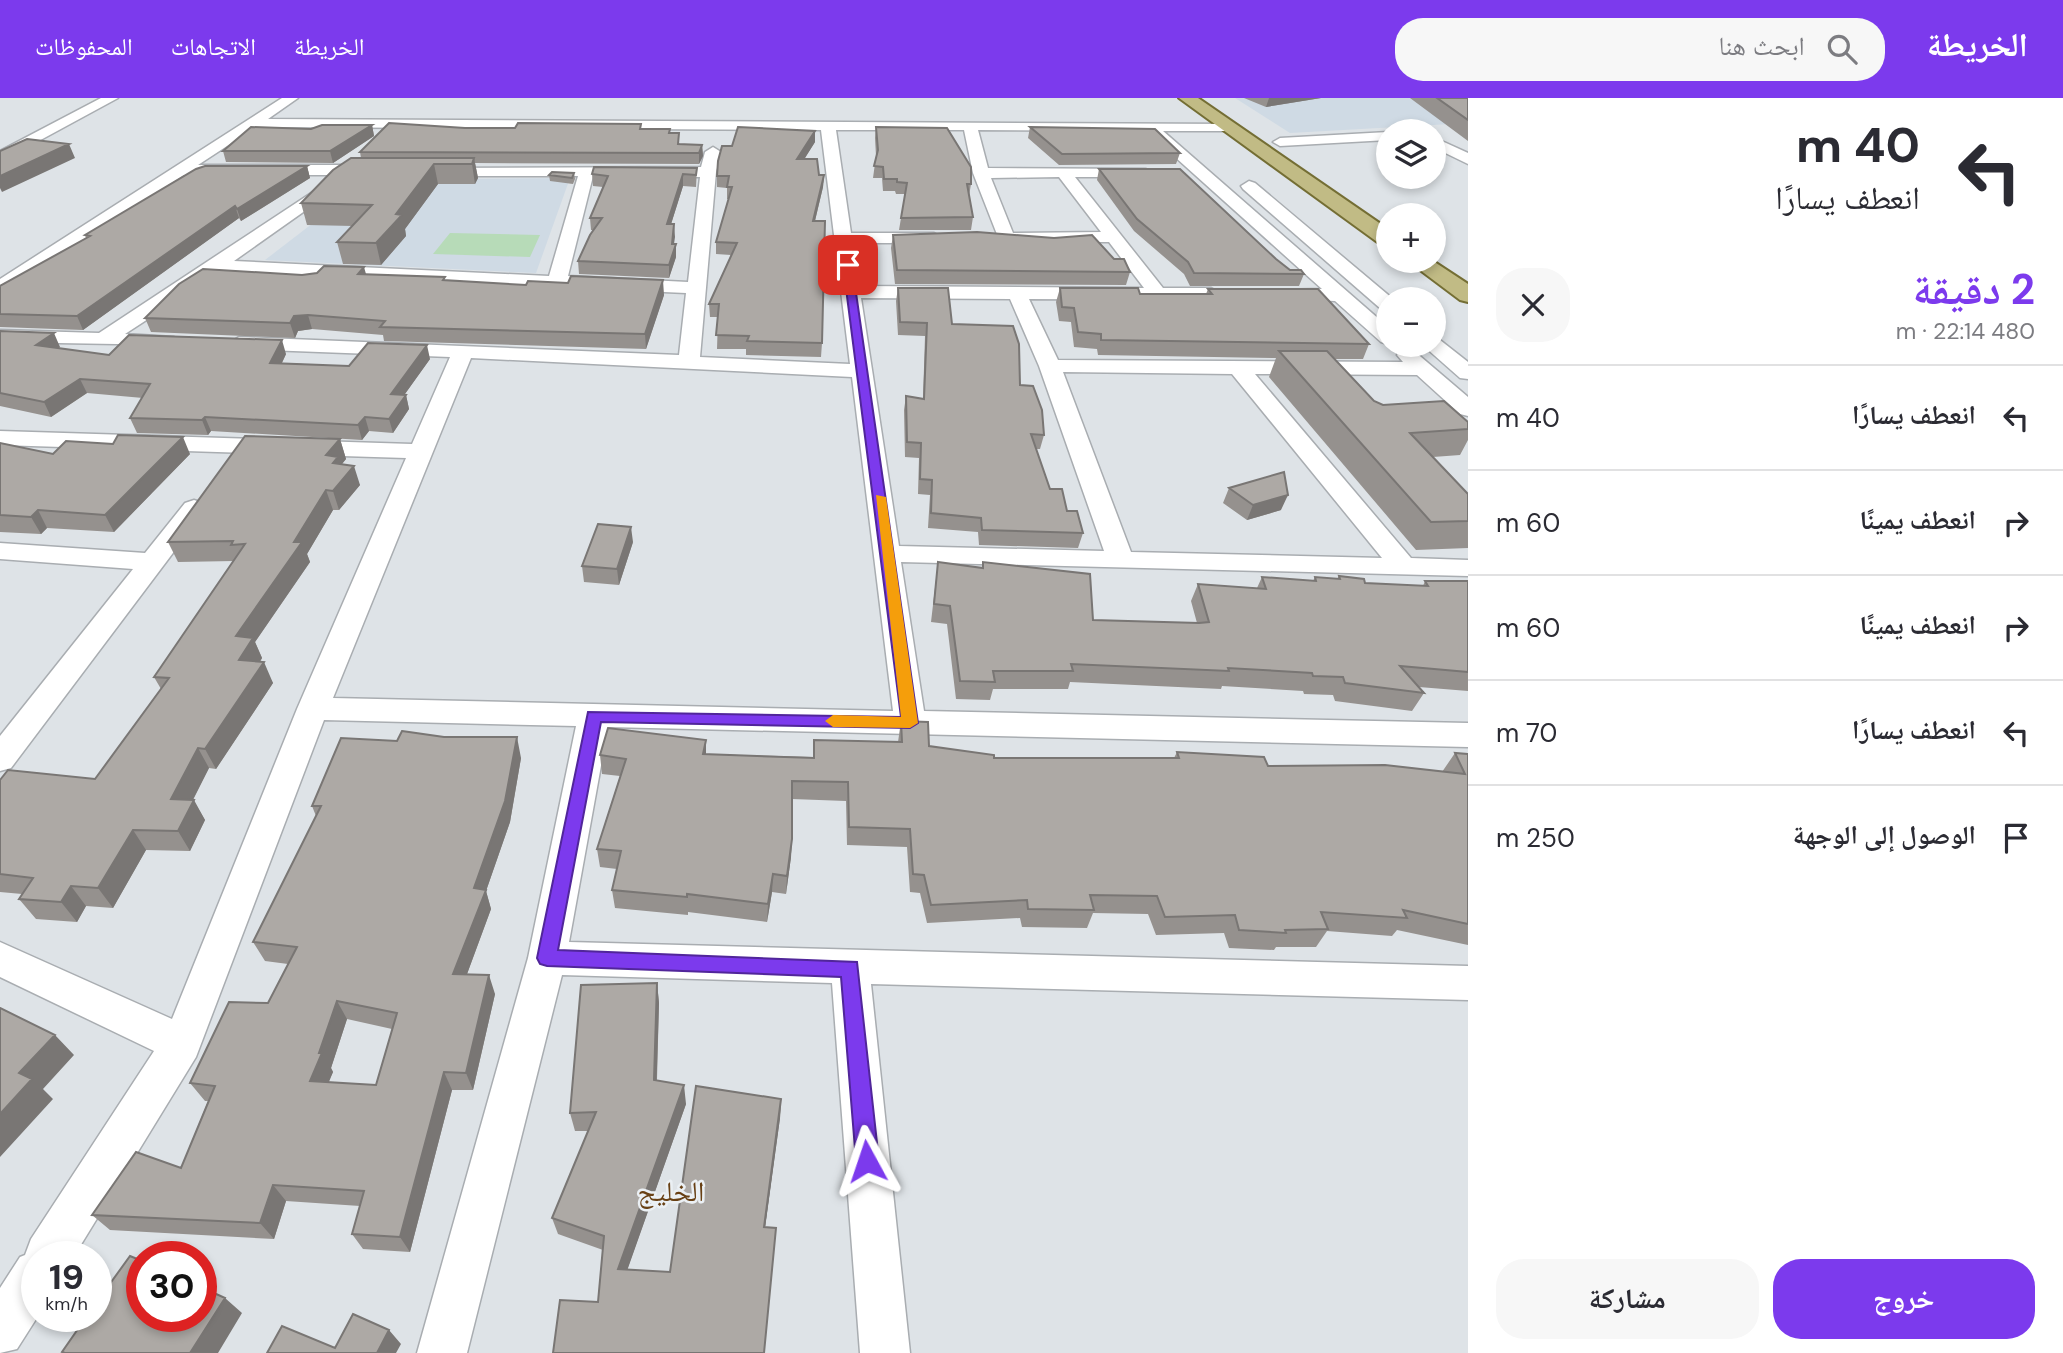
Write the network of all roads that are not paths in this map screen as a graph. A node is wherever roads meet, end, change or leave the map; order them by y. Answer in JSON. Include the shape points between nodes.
{"nodes":[{"id":1,"x":111,"y":98,"type":"edge"},
{"id":2,"x":262,"y":98,"type":"edge"},
{"id":3,"x":291,"y":98,"type":"edge"},
{"id":4,"x":1187,"y":98,"type":"edge"},
{"id":5,"x":1214,"y":98,"type":"edge"},
{"id":6,"x":252,"y":123,"type":"junction"},
{"id":7,"x":720,"y":125,"type":"junction"},
{"id":8,"x":828,"y":126,"type":"junction"},
{"id":9,"x":970,"y":126,"type":"junction"},
{"id":10,"x":1150,"y":127,"type":"junction"},
{"id":11,"x":1228,"y":127,"type":"junction"},
{"id":12,"x":1446,"y":132,"type":"edge"},
{"id":13,"x":1456,"y":132,"type":"edge"},
{"id":14,"x":205,"y":134,"type":"dead end"},
{"id":15,"x":1376,"y":137,"type":"edge"},
{"id":16,"x":1168,"y":140,"type":"junction"},
{"id":17,"x":1280,"y":142,"type":"junction"},
{"id":18,"x":22,"y":145,"type":"junction"},
{"id":19,"x":0,"y":146,"type":"edge"},
{"id":20,"x":1446,"y":148,"type":"edge"},
{"id":21,"x":1205,"y":149,"type":"dead end"},
{"id":22,"x":0,"y":157,"type":"edge"},
{"id":23,"x":1468,"y":159,"type":"edge"},
{"id":24,"x":178,"y":170,"type":"junction"},
{"id":25,"x":352,"y":170,"type":"junction"},
{"id":26,"x":394,"y":170,"type":"edge"},
{"id":27,"x":421,"y":170,"type":"edge"},
{"id":28,"x":587,"y":171,"type":"junction"},
{"id":29,"x":709,"y":172,"type":"junction"},
{"id":30,"x":1201,"y":172,"type":"junction"},
{"id":31,"x":981,"y":173,"type":"junction"},
{"id":32,"x":1064,"y":173,"type":"junction"},
{"id":33,"x":1236,"y":175,"type":"dead end"},
{"id":34,"x":1376,"y":209,"type":"edge"},
{"id":35,"x":1376,"y":231,"type":"edge"},
{"id":36,"x":1114,"y":237,"type":"junction"},
{"id":37,"x":844,"y":238,"type":"junction"},
{"id":38,"x":952,"y":238,"type":"edge"},
{"id":39,"x":1446,"y":257,"type":"edge"},
{"id":40,"x":216,"y":266,"type":"junction"},
{"id":41,"x":1436,"y":273,"type":"edge"},
{"id":42,"x":1468,"y":273,"type":"edge"},
{"id":43,"x":557,"y":281,"type":"junction"},
{"id":44,"x":0,"y":287,"type":"edge"},
{"id":45,"x":696,"y":288,"type":"junction"},
{"id":46,"x":852,"y":292,"type":"junction"},
{"id":47,"x":1017,"y":293,"type":"junction"},
{"id":48,"x":1158,"y":294,"type":"junction"},
{"id":49,"x":1227,"y":294,"type":"edge"},
{"id":50,"x":1255,"y":294,"type":"edge"},
{"id":51,"x":1339,"y":295,"type":"junction"},
{"id":52,"x":1376,"y":295,"type":"edge"},
{"id":53,"x":1468,"y":295,"type":"edge"},
{"id":54,"x":1376,"y":327,"type":"edge"},
{"id":55,"x":0,"y":335,"type":"edge"},
{"id":56,"x":103,"y":339,"type":"junction"},
{"id":57,"x":186,"y":342,"type":"edge"},
{"id":58,"x":214,"y":342,"type":"edge"},
{"id":59,"x":463,"y":351,"type":"junction"},
{"id":60,"x":1446,"y":355,"type":"edge"},
{"id":61,"x":1409,"y":357,"type":"edge"},
{"id":62,"x":689,"y":362,"type":"junction"},
{"id":63,"x":1050,"y":366,"type":"junction"},
{"id":64,"x":1238,"y":368,"type":"junction"},
{"id":65,"x":1423,"y":369,"type":"junction"},
{"id":66,"x":863,"y":371,"type":"junction"},
{"id":67,"x":1468,"y":373,"type":"edge"},
{"id":68,"x":1468,"y":409,"type":"edge"},
{"id":69,"x":0,"y":438,"type":"edge"},
{"id":70,"x":421,"y":452,"type":"junction"},
{"id":71,"x":226,"y":467,"type":"junction"},
{"id":72,"x":0,"y":551,"type":"edge"},
{"id":73,"x":887,"y":554,"type":"junction"},
{"id":74,"x":1121,"y":559,"type":"junction"},
{"id":75,"x":153,"y":562,"type":"junction"},
{"id":76,"x":1403,"y":566,"type":"junction"},
{"id":77,"x":1468,"y":568,"type":"edge"},
{"id":78,"x":313,"y":709,"type":"junction"},
{"id":79,"x":594,"y":716,"type":"junction"},
{"id":80,"x":910,"y":723,"type":"junction"},
{"id":81,"x":1468,"y":735,"type":"edge"},
{"id":82,"x":0,"y":759,"type":"edge"},
{"id":83,"x":547,"y":958,"type":"junction"},
{"id":84,"x":0,"y":959,"type":"edge"},
{"id":85,"x":850,"y":968,"type":"junction"},
{"id":86,"x":1468,"y":983,"type":"edge"},
{"id":87,"x":182,"y":1044,"type":"junction"},
{"id":88,"x":57,"y":1241,"type":"edge"},
{"id":89,"x":21,"y":1299,"type":"edge"},
{"id":90,"x":0,"y":1332,"type":"edge"},
{"id":91,"x":442,"y":1353,"type":"edge"},
{"id":92,"x":885,"y":1353,"type":"edge"}],
"edges":[{"from":1,"to":18,"type":"street"},
{"from":2,"to":14,"type":"street"},
{"from":3,"to":6,"type":"street"},
{"from":4,"to":11,"type":"main road"},
{"from":5,"to":17,"type":"main road"},
{"from":6,"to":7,"type":"street"},
{"from":6,"to":24,"type":"street"},
{"from":7,"to":8,"type":"street"},
{"from":7,"to":29,"type":"street"},
{"from":8,"to":9,"type":"street"},
{"from":8,"to":37,"type":"street"},
{"from":9,"to":10,"type":"street"},
{"from":9,"to":31,"type":"street"},
{"from":10,"to":11,"type":"street"},
{"from":10,"to":16,"type":"street"},
{"from":11,"to":35,"type":"main road"},
{"from":12,"to":13,"type":"street"},
{"from":15,"to":17,"type":"street"},
{"from":16,"to":21,"type":"street"},
{"from":16,"to":30,"type":"street"},
{"from":17,"to":34,"type":"main road"},
{"from":18,"to":19,"type":"street"},
{"from":18,"to":22,"type":"street"},
{"from":20,"to":23,"type":"street"},
{"from":24,"to":25,"type":"street"},
{"from":24,"to":44,"type":"street"},
{"from":25,"to":26,"type":"street"},
{"from":25,"to":40,"type":"street"},
{"from":27,"to":28,"type":"street"},
{"from":28,"to":29,"type":"street"},
{"from":28,"to":43,"type":"street"},
{"from":29,"to":45,"type":"street"},
{"from":30,"to":32,"type":"street"},
{"from":30,"to":51,"type":"street"},
{"from":31,"to":32,"type":"street"},
{"from":31,"to":36,"type":"street","via":[[999,238]]},
{"from":32,"to":36,"type":"street"},
{"from":33,"to":52,"type":"street"},
{"from":36,"to":48,"type":"street"},
{"from":37,"to":38,"type":"street"},
{"from":37,"to":46,"type":"street"},
{"from":39,"to":42,"type":"main road"},
{"from":40,"to":43,"type":"street"},
{"from":40,"to":56,"type":"street"},
{"from":41,"to":53,"type":"main road"},
{"from":43,"to":45,"type":"street"},
{"from":45,"to":62,"type":"street"},
{"from":46,"to":47,"type":"street"},
{"from":46,"to":66,"type":"street"},
{"from":47,"to":48,"type":"street"},
{"from":47,"to":63,"type":"street"},
{"from":48,"to":49,"type":"street"},
{"from":50,"to":51,"type":"street"},
{"from":51,"to":54,"type":"street"},
{"from":55,"to":56,"type":"street"},
{"from":56,"to":57,"type":"street"},
{"from":58,"to":59,"type":"street"},
{"from":59,"to":62,"type":"street"},
{"from":59,"to":70,"type":"street"},
{"from":60,"to":67,"type":"street"},
{"from":61,"to":65,"type":"street"},
{"from":62,"to":66,"type":"street"},
{"from":63,"to":64,"type":"street"},
{"from":63,"to":74,"type":"street"},
{"from":64,"to":65,"type":"street"},
{"from":64,"to":76,"type":"street"},
{"from":65,"to":68,"type":"street"},
{"from":66,"to":73,"type":"street"},
{"from":69,"to":71,"type":"street"},
{"from":70,"to":71,"type":"street"},
{"from":70,"to":78,"type":"street"},
{"from":71,"to":75,"type":"street"},
{"from":72,"to":75,"type":"street"},
{"from":73,"to":74,"type":"street"},
{"from":73,"to":80,"type":"street"},
{"from":74,"to":76,"type":"street"},
{"from":75,"to":82,"type":"street"},
{"from":76,"to":77,"type":"street"},
{"from":78,"to":79,"type":"street"},
{"from":78,"to":87,"type":"street"},
{"from":79,"to":80,"type":"street"},
{"from":79,"to":83,"type":"street"},
{"from":80,"to":81,"type":"street"},
{"from":83,"to":85,"type":"street"},
{"from":83,"to":91,"type":"street"},
{"from":84,"to":87,"type":"street"},
{"from":85,"to":86,"type":"street"},
{"from":85,"to":92,"type":"street"},
{"from":87,"to":88,"type":"street"},
{"from":89,"to":90,"type":"street"}]}
